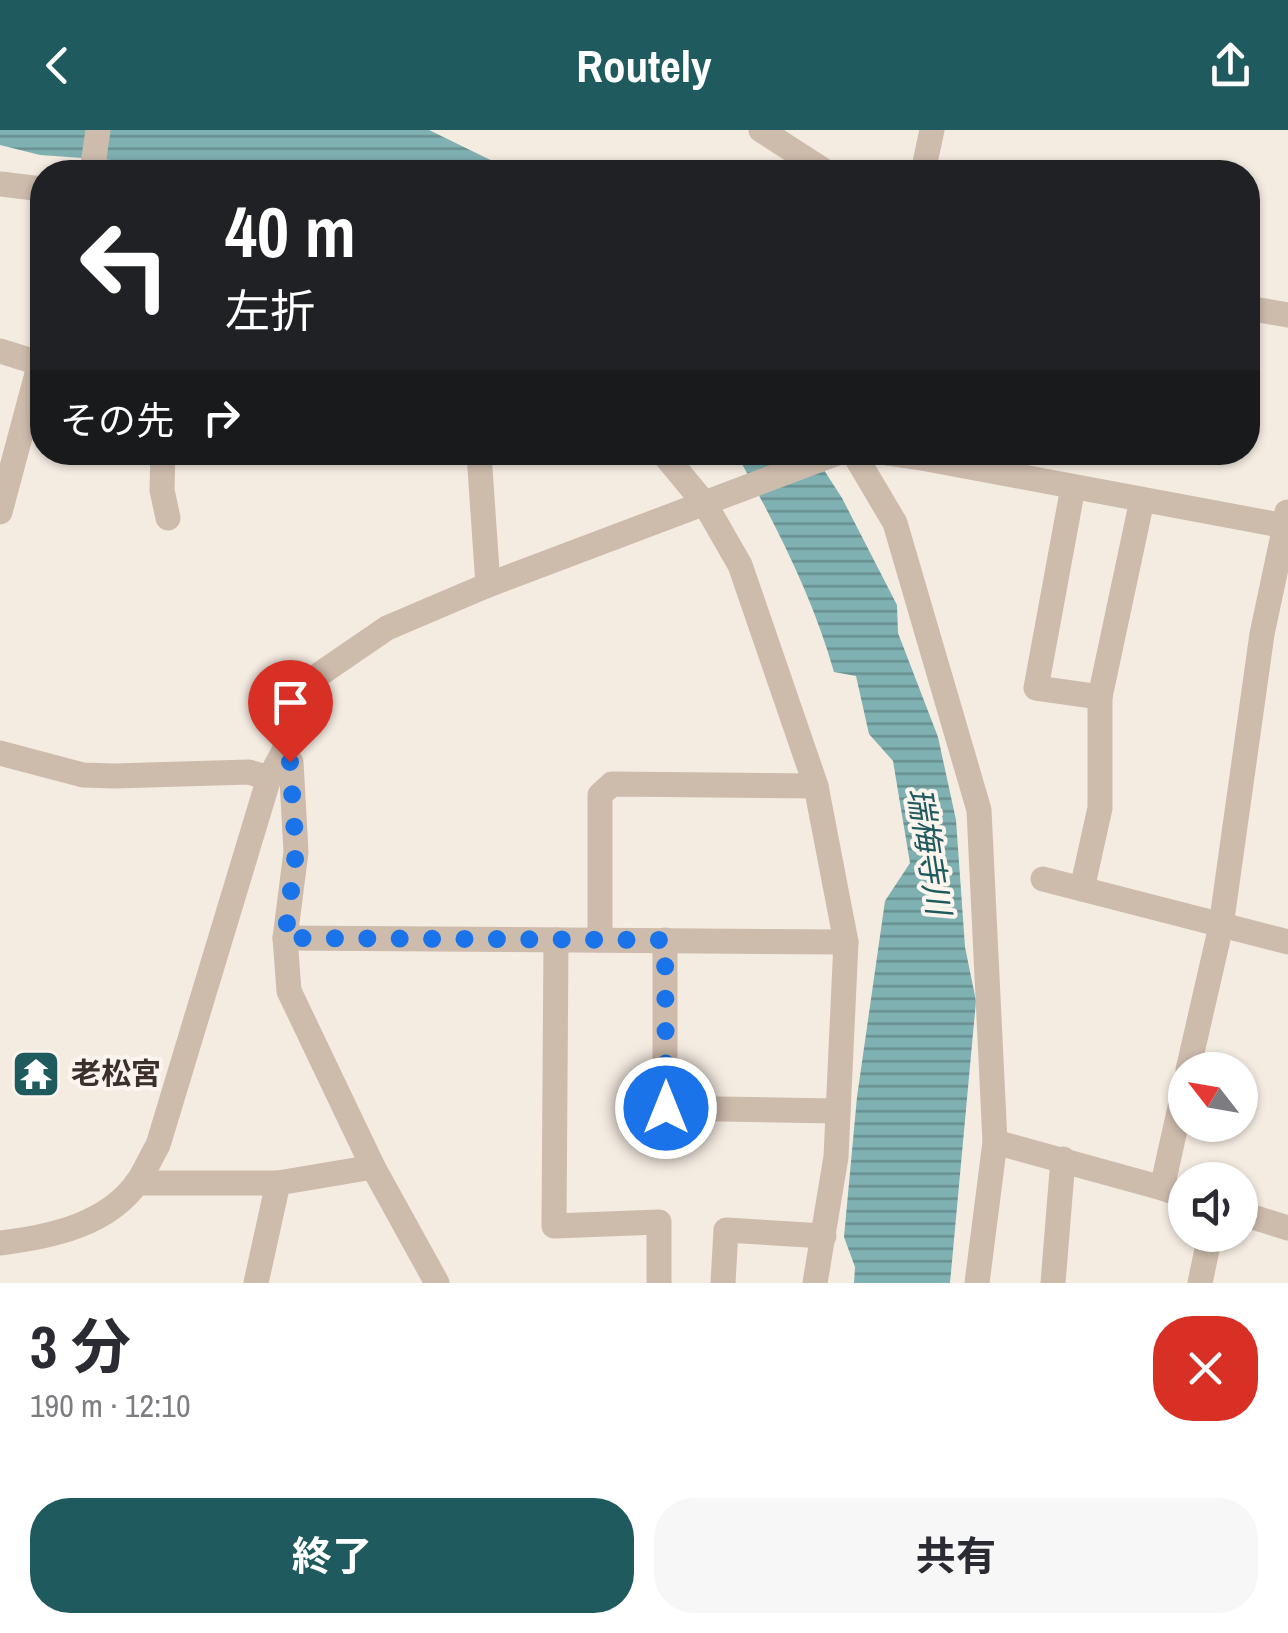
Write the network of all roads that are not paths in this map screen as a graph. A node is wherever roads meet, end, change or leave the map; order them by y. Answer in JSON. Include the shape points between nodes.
{"nodes":[{"id":1,"x":98,"y":130,"type":"edge"},
{"id":2,"x":761,"y":130,"type":"edge"},
{"id":3,"x":932,"y":130,"type":"edge"},
{"id":4,"x":94,"y":160,"type":"edge"},
{"id":5,"x":807,"y":160,"type":"edge"},
{"id":6,"x":926,"y":160,"type":"edge"},
{"id":7,"x":0,"y":184,"type":"edge"},
{"id":8,"x":30,"y":188,"type":"edge"},
{"id":9,"x":1260,"y":310,"type":"edge"},
{"id":10,"x":1288,"y":314,"type":"edge"},
{"id":11,"x":0,"y":351,"type":"edge"},
{"id":12,"x":30,"y":358,"type":"edge"},
{"id":13,"x":30,"y":404,"type":"edge"},
{"id":14,"x":163,"y":465,"type":"edge"},
{"id":15,"x":480,"y":465,"type":"edge"},
{"id":16,"x":673,"y":465,"type":"edge"},
{"id":17,"x":806,"y":465,"type":"edge"},
{"id":18,"x":861,"y":465,"type":"edge"},
{"id":19,"x":968,"y":465,"type":"edge"},
{"id":20,"x":1072,"y":487,"type":"junction"},
{"id":21,"x":1142,"y":500,"type":"junction"},
{"id":22,"x":705,"y":504,"type":"junction"},
{"id":23,"x":0,"y":512,"type":"edge"},
{"id":24,"x":168,"y":518,"type":"dead end"},
{"id":25,"x":1287,"y":521,"type":"edge"},
{"id":26,"x":488,"y":585,"type":"junction"},
{"id":27,"x":1100,"y":697,"type":"junction"},
{"id":28,"x":0,"y":753,"type":"edge"},
{"id":29,"x":275,"y":767,"type":"junction"},
{"id":30,"x":816,"y":786,"type":"junction"},
{"id":31,"x":1042,"y":879,"type":"dead end"},
{"id":32,"x":1082,"y":889,"type":"junction"},
{"id":33,"x":1221,"y":926,"type":"junction"},
{"id":34,"x":285,"y":938,"type":"junction"},
{"id":35,"x":556,"y":940,"type":"junction"},
{"id":36,"x":600,"y":940,"type":"junction"},
{"id":37,"x":665,"y":940,"type":"junction"},
{"id":38,"x":846,"y":942,"type":"junction"},
{"id":39,"x":1288,"y":942,"type":"edge"},
{"id":40,"x":1192,"y":1052,"type":"edge"},
{"id":41,"x":838,"y":1110,"type":"junction"},
{"id":42,"x":996,"y":1142,"type":"junction"},
{"id":43,"x":1063,"y":1159,"type":"junction"},
{"id":44,"x":374,"y":1167,"type":"junction"},
{"id":45,"x":137,"y":1183,"type":"junction"},
{"id":46,"x":278,"y":1183,"type":"junction"},
{"id":47,"x":1168,"y":1190,"type":"edge"},
{"id":48,"x":1258,"y":1219,"type":"edge"},
{"id":49,"x":1288,"y":1228,"type":"edge"},
{"id":50,"x":824,"y":1236,"type":"junction"},
{"id":51,"x":0,"y":1243,"type":"edge"},
{"id":52,"x":1206,"y":1252,"type":"edge"},
{"id":53,"x":256,"y":1283,"type":"edge"},
{"id":54,"x":438,"y":1283,"type":"edge"},
{"id":55,"x":659,"y":1283,"type":"edge"},
{"id":56,"x":723,"y":1283,"type":"edge"},
{"id":57,"x":815,"y":1283,"type":"edge"},
{"id":58,"x":978,"y":1283,"type":"edge"},
{"id":59,"x":1052,"y":1283,"type":"edge"},
{"id":60,"x":1200,"y":1283,"type":"edge"}],
"edges":[{"from":1,"to":4,"type":"street"},
{"from":2,"to":5,"type":"street"},
{"from":3,"to":6,"type":"street"},
{"from":7,"to":8,"type":"street"},
{"from":9,"to":10,"type":"street"},
{"from":11,"to":12,"type":"street"},
{"from":13,"to":23,"type":"street"},
{"from":14,"to":24,"type":"street"},
{"from":15,"to":26,"type":"street"},
{"from":16,"to":22,"type":"street"},
{"from":17,"to":22,"type":"street"},
{"from":18,"to":42,"type":"street","via":[[895,523],[979,810]]},
{"from":19,"to":20,"type":"street"},
{"from":20,"to":21,"type":"street"},
{"from":20,"to":27,"type":"street","via":[[1036,688]]},
{"from":21,"to":25,"type":"street"},
{"from":21,"to":27,"type":"street"},
{"from":22,"to":26,"type":"street"},
{"from":22,"to":30,"type":"street","via":[[740,565]]},
{"from":25,"to":33,"type":"street","via":[[1262,634]]},
{"from":26,"to":29,"type":"street","via":[[387,628],[314,678]]},
{"from":27,"to":32,"type":"street","via":[[1100,808]]},
{"from":28,"to":29,"type":"street","via":[[83,775]]},
{"from":29,"to":34,"type":"street","via":[[290,762],[296,852]]},
{"from":29,"to":45,"type":"street","via":[[158,1145]]},
{"from":30,"to":36,"type":"street","via":[[612,784],[600,795]]},
{"from":30,"to":38,"type":"street"},
{"from":31,"to":32,"type":"street"},
{"from":32,"to":33,"type":"street"},
{"from":33,"to":39,"type":"street"},
{"from":33,"to":40,"type":"street"},
{"from":34,"to":35,"type":"street"},
{"from":34,"to":44,"type":"street","via":[[288,991]]},
{"from":35,"to":36,"type":"street"},
{"from":35,"to":55,"type":"street","via":[[554,1226],[658,1222]]},
{"from":36,"to":37,"type":"street"},
{"from":37,"to":38,"type":"street"},
{"from":37,"to":41,"type":"street","via":[[666,1108]]},
{"from":38,"to":41,"type":"street"},
{"from":41,"to":50,"type":"street"},
{"from":42,"to":43,"type":"street"},
{"from":42,"to":58,"type":"street"},
{"from":43,"to":47,"type":"street"},
{"from":43,"to":59,"type":"street"},
{"from":44,"to":46,"type":"street"},
{"from":44,"to":54,"type":"street"},
{"from":45,"to":46,"type":"street"},
{"from":45,"to":51,"type":"street","via":[[88,1224]]},
{"from":46,"to":53,"type":"street"},
{"from":48,"to":49,"type":"street"},
{"from":50,"to":56,"type":"street","via":[[726,1230]]},
{"from":50,"to":57,"type":"street"},
{"from":52,"to":60,"type":"street"}]}
